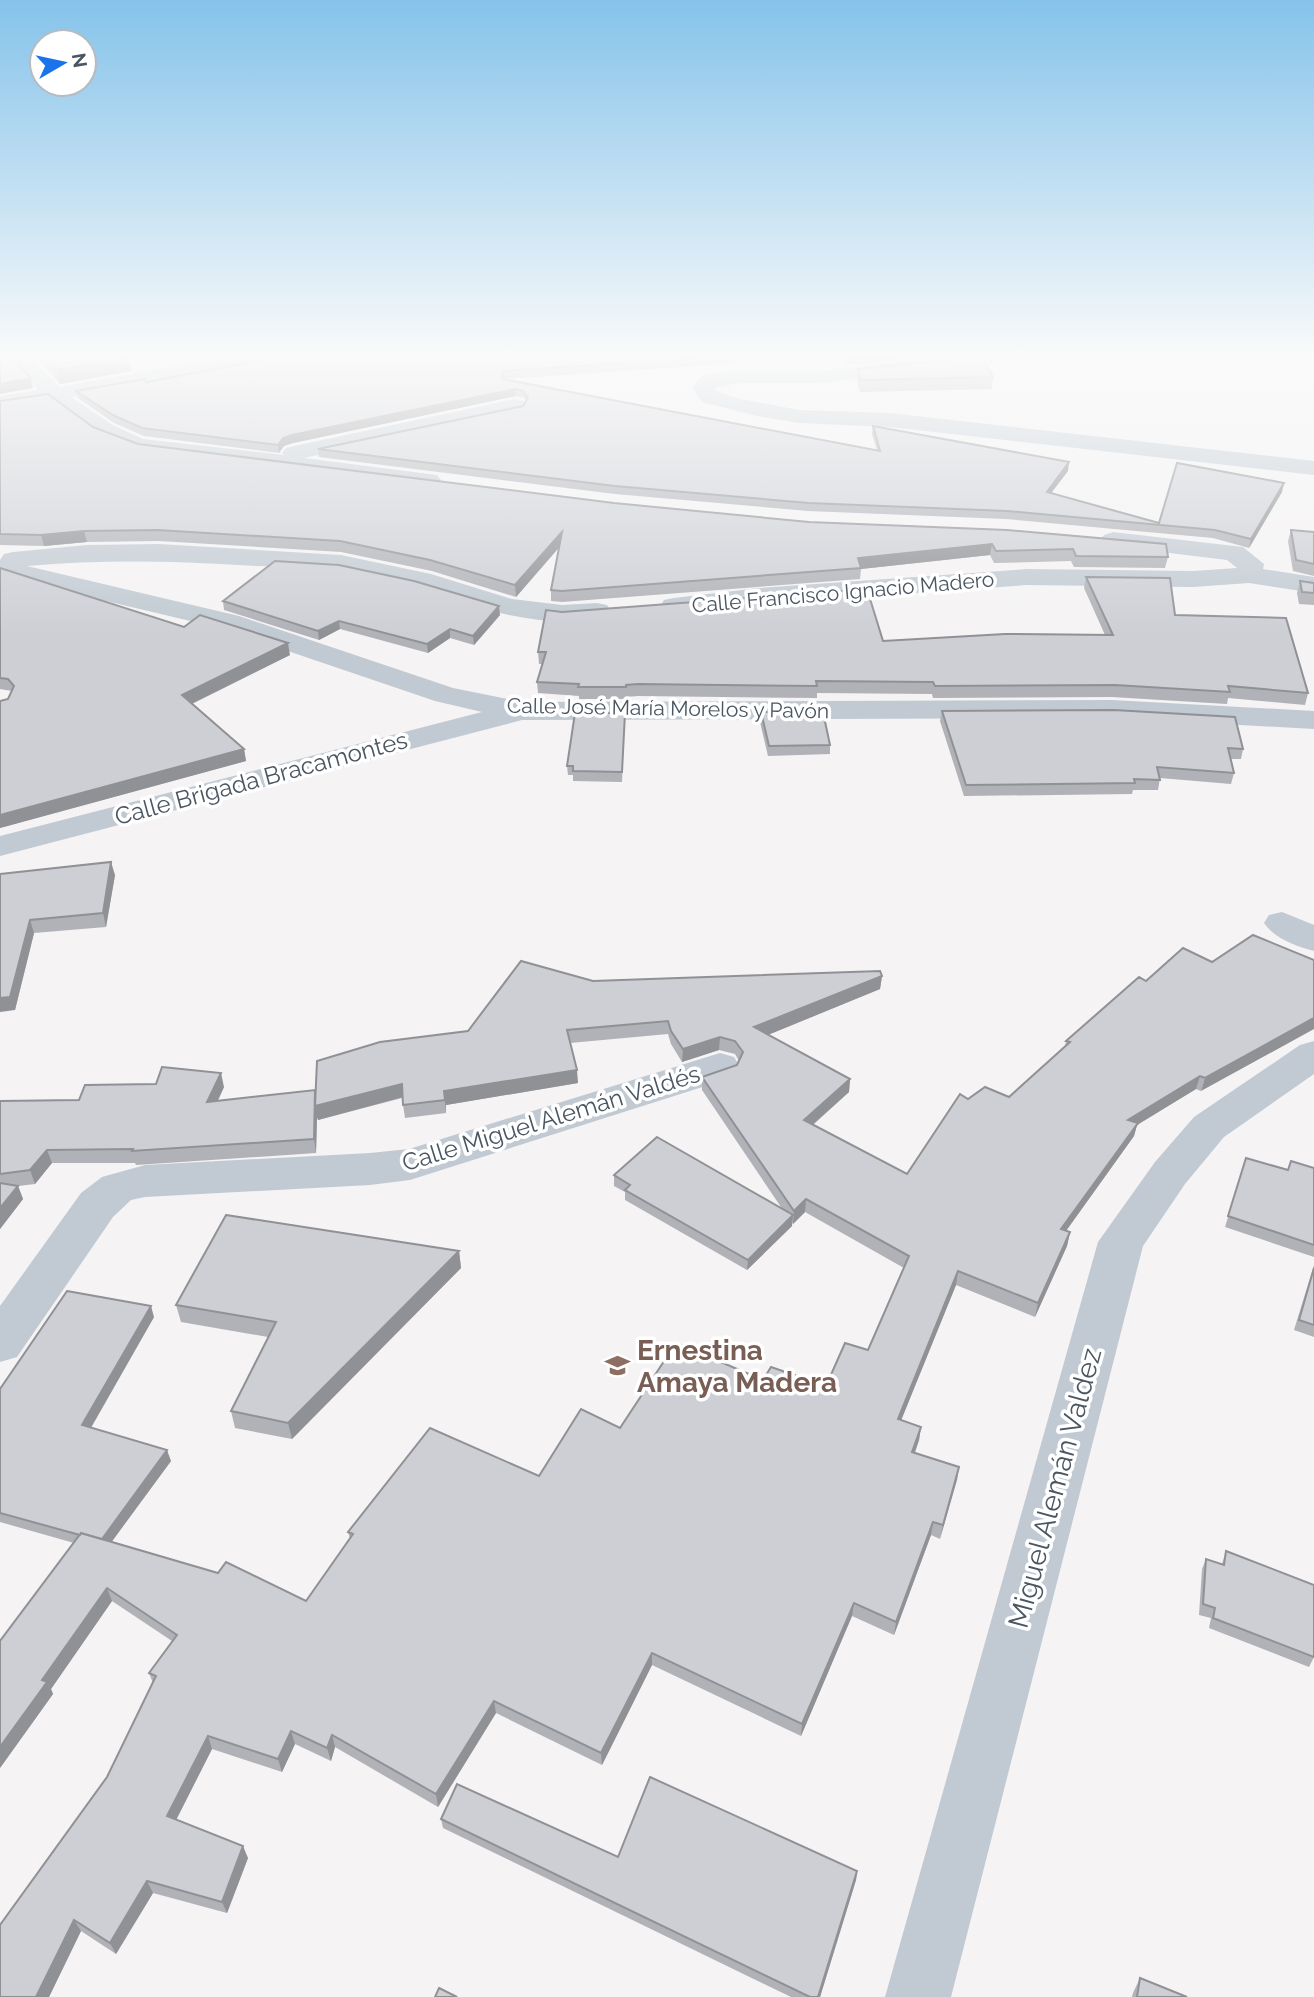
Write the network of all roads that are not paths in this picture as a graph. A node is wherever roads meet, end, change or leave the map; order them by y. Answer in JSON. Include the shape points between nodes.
{"nodes":[{"id":1,"x":169,"y":448,"type":"edge"},
{"id":2,"x":316,"y":448,"type":"edge"},
{"id":3,"x":1139,"y":448,"type":"edge"},
{"id":4,"x":265,"y":459,"type":"junction"},
{"id":5,"x":1314,"y":468,"type":"edge"},
{"id":6,"x":453,"y":483,"type":"edge"},
{"id":7,"x":1089,"y":538,"type":"edge"},
{"id":8,"x":0,"y":562,"type":"edge"},
{"id":9,"x":0,"y":568,"type":"edge"},
{"id":10,"x":1249,"y":575,"type":"junction"},
{"id":11,"x":1314,"y":585,"type":"edge"},
{"id":12,"x":522,"y":711,"type":"junction"},
{"id":13,"x":1314,"y":720,"type":"edge"},
{"id":14,"x":0,"y":846,"type":"edge"},
{"id":15,"x":1282,"y":923,"type":"dead end"},
{"id":16,"x":1314,"y":940,"type":"edge"},
{"id":17,"x":1314,"y":1054,"type":"edge"},
{"id":18,"x":720,"y":1066,"type":"dead end"},
{"id":19,"x":0,"y":1343,"type":"edge"},
{"id":20,"x":918,"y":1997,"type":"edge"}],
"edges":[{"from":1,"to":4,"type":"street"},
{"from":2,"to":4,"type":"street"},
{"from":3,"to":5,"type":"street"},
{"from":4,"to":6,"type":"street"},
{"from":7,"to":10,"type":"street","via":[[1234,553],[1251,564]]},
{"from":8,"to":10,"type":"street","name":"Calle Francisco Ignacio Madero","via":[[87,553],[159,552],[341,563],[422,580],[509,607],[562,613],[1027,577]]},
{"from":9,"to":12,"type":"street","name":"Calle José María Morelos y Pavón","via":[[229,622],[446,695]]},
{"from":10,"to":11,"type":"street","name":"Calle Francisco Ignacio Madero"},
{"from":12,"to":13,"type":"street","name":"Calle José María Morelos y Pavón","via":[[1112,709]]},
{"from":12,"to":14,"type":"street","name":"Calle Brigada Bracamontes"},
{"from":15,"to":16,"type":"street"},
{"from":17,"to":20,"type":"street","name":"Miguel Alemán Valdez","via":[[1209,1127],[1121,1242]]},
{"from":18,"to":19,"type":"street","name":"Calle Miguel Alemán Valdés","via":[[410,1164],[145,1181],[117,1188],[97,1205]]}]}
